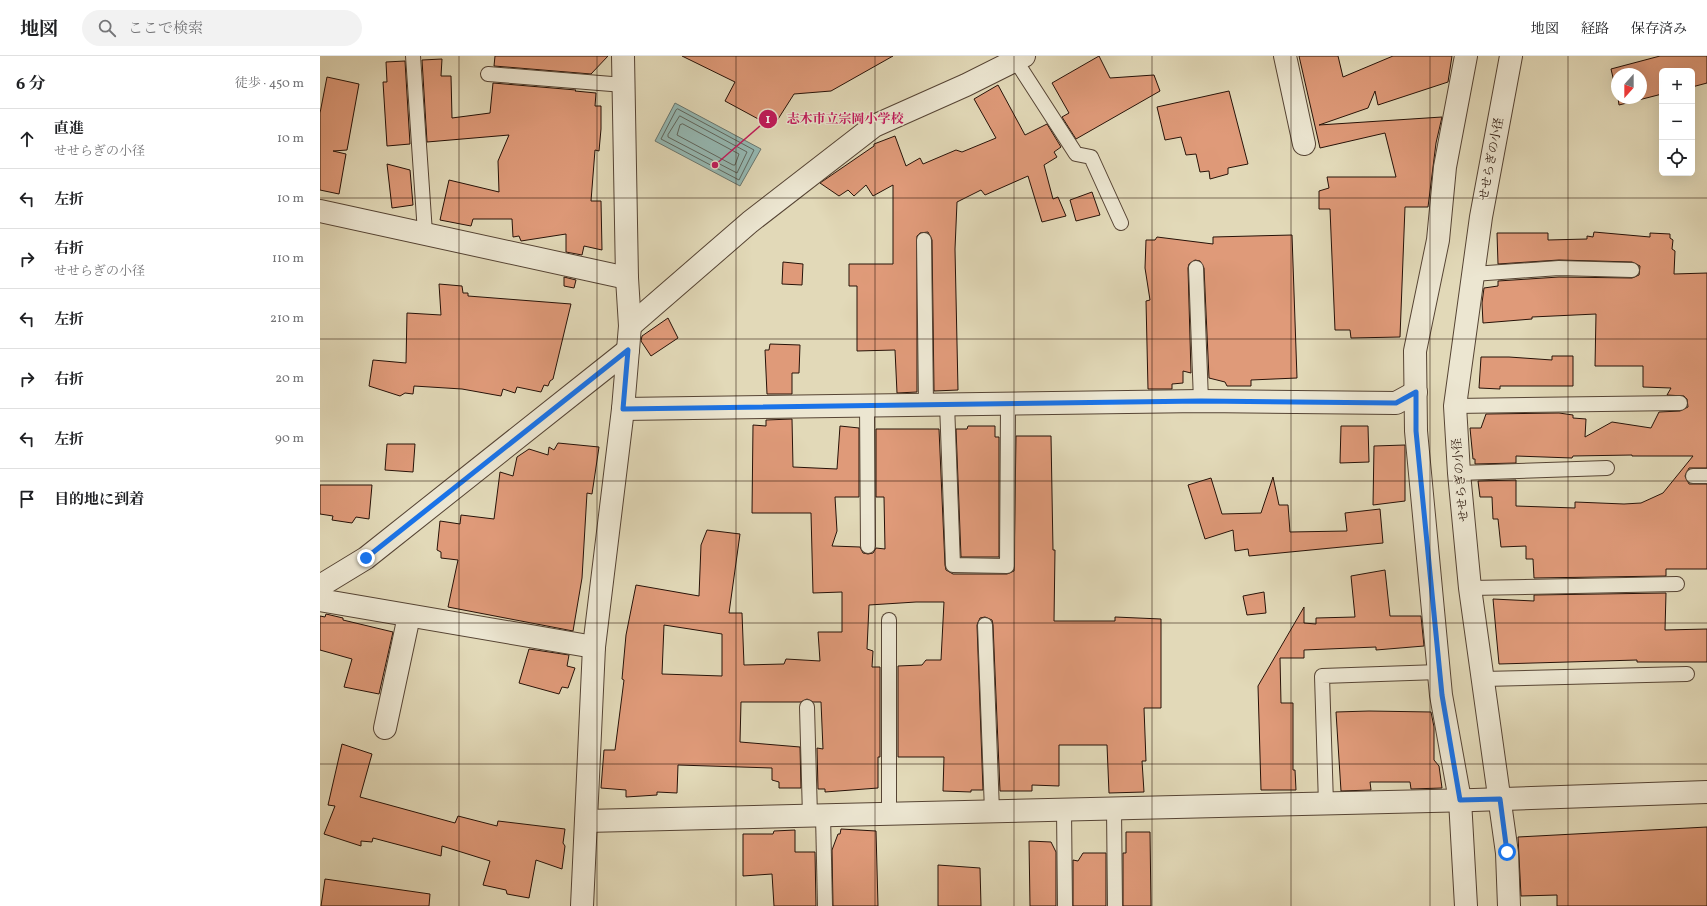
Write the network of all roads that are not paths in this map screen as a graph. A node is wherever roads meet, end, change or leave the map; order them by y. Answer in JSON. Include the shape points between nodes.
{"nodes":[{"id":1,"x":414,"y":56,"type":"edge"},
{"id":2,"x":623,"y":56,"type":"edge"},
{"id":3,"x":1285,"y":56,"type":"edge"},
{"id":4,"x":1466,"y":56,"type":"edge"},
{"id":5,"x":1511,"y":56,"type":"edge"},
{"id":6,"x":1020,"y":58,"type":"edge"},
{"id":7,"x":488,"y":74,"type":"dead end"},
{"id":8,"x":624,"y":85,"type":"junction"},
{"id":9,"x":1304,"y":144,"type":"dead end"},
{"id":10,"x":320,"y":211,"type":"edge"},
{"id":11,"x":1121,"y":223,"type":"dead end"},
{"id":12,"x":425,"y":233,"type":"junction"},
{"id":13,"x":924,"y":240,"type":"dead end"},
{"id":14,"x":1196,"y":268,"type":"dead end"},
{"id":15,"x":1632,"y":270,"type":"dead end"},
{"id":16,"x":1473,"y":274,"type":"junction"},
{"id":17,"x":627,"y":278,"type":"junction"},
{"id":18,"x":630,"y":326,"type":"junction"},
{"id":19,"x":628,"y":350,"type":"junction"},
{"id":20,"x":1416,"y":392,"type":"junction"},
{"id":21,"x":1201,"y":401,"type":"junction"},
{"id":22,"x":1680,"y":403,"type":"dead end"},
{"id":23,"x":936,"y":404,"type":"junction"},
{"id":24,"x":866,"y":405,"type":"junction"},
{"id":25,"x":1008,"y":405,"type":"junction"},
{"id":26,"x":1455,"y":406,"type":"junction"},
{"id":27,"x":623,"y":409,"type":"junction"},
{"id":28,"x":1607,"y":468,"type":"dead end"},
{"id":29,"x":1458,"y":473,"type":"junction"},
{"id":30,"x":868,"y":546,"type":"dead end"},
{"id":31,"x":1676,"y":584,"type":"dead end"},
{"id":32,"x":320,"y":586,"type":"edge"},
{"id":33,"x":1470,"y":588,"type":"junction"},
{"id":34,"x":320,"y":600,"type":"edge"},
{"id":35,"x":408,"y":616,"type":"junction"},
{"id":36,"x":889,"y":620,"type":"dead end"},
{"id":37,"x":985,"y":625,"type":"dead end"},
{"id":38,"x":594,"y":647,"type":"junction"},
{"id":39,"x":1439,"y":672,"type":"junction"},
{"id":40,"x":1687,"y":674,"type":"dead end"},
{"id":41,"x":1483,"y":679,"type":"junction"},
{"id":42,"x":807,"y":707,"type":"dead end"},
{"id":43,"x":385,"y":728,"type":"dead end"},
{"id":44,"x":1707,"y":792,"type":"edge"},
{"id":45,"x":1483,"y":800,"type":"junction"},
{"id":46,"x":1326,"y":804,"type":"junction"},
{"id":47,"x":1114,"y":808,"type":"junction"},
{"id":48,"x":1064,"y":809,"type":"junction"},
{"id":49,"x":992,"y":811,"type":"junction"},
{"id":50,"x":889,"y":814,"type":"junction"},
{"id":51,"x":816,"y":816,"type":"junction"},
{"id":52,"x":586,"y":821,"type":"junction"},
{"id":53,"x":582,"y":906,"type":"edge"},
{"id":54,"x":825,"y":906,"type":"edge"},
{"id":55,"x":1065,"y":906,"type":"edge"},
{"id":56,"x":1115,"y":906,"type":"edge"},
{"id":57,"x":1466,"y":906,"type":"edge"},
{"id":58,"x":1509,"y":906,"type":"edge"}],
"edges":[{"from":1,"to":12,"type":"lane"},
{"from":2,"to":8,"type":"street"},
{"from":3,"to":9,"type":"street"},
{"from":4,"to":20,"type":"street","name":"せせらぎの小径","via":[[1445,167],[1438,240],[1415,351]]},
{"from":5,"to":16,"type":"street","name":"せせらぎの小径"},
{"from":6,"to":11,"type":"lane","via":[[1076,154],[1091,157]]},
{"from":6,"to":18,"type":"street","via":[[874,126],[750,222]]},
{"from":7,"to":8,"type":"lane"},
{"from":8,"to":17,"type":"street"},
{"from":10,"to":12,"type":"street"},
{"from":12,"to":17,"type":"street"},
{"from":13,"to":23,"type":"lane"},
{"from":14,"to":21,"type":"lane"},
{"from":15,"to":16,"type":"lane","via":[[1559,268]]},
{"from":16,"to":26,"type":"street","name":"せせらぎの小径"},
{"from":17,"to":18,"type":"street"},
{"from":18,"to":19,"type":"street"},
{"from":19,"to":27,"type":"street"},
{"from":19,"to":32,"type":"street","via":[[366,558]]},
{"from":20,"to":21,"type":"street","via":[[1396,403]]},
{"from":20,"to":39,"type":"street","name":"せせらぎの小径","via":[[1416,431]]},
{"from":21,"to":25,"type":"street"},
{"from":22,"to":26,"type":"lane"},
{"from":23,"to":24,"type":"street"},
{"from":23,"to":25,"type":"street"},
{"from":23,"to":25,"type":"lane","via":[[953,565],[1007,566]]},
{"from":24,"to":27,"type":"street"},
{"from":24,"to":30,"type":"lane"},
{"from":26,"to":29,"type":"street","name":"せせらぎの小径"},
{"from":27,"to":38,"type":"street"},
{"from":28,"to":29,"type":"lane"},
{"from":29,"to":33,"type":"street","name":"せせらぎの小径"},
{"from":31,"to":33,"type":"lane"},
{"from":33,"to":41,"type":"street","name":"せせらぎの小径"},
{"from":34,"to":35,"type":"street"},
{"from":35,"to":38,"type":"street"},
{"from":35,"to":43,"type":"street"},
{"from":36,"to":50,"type":"lane"},
{"from":37,"to":49,"type":"lane"},
{"from":38,"to":52,"type":"street"},
{"from":39,"to":45,"type":"street","name":"せせらぎの小径"},
{"from":39,"to":46,"type":"lane","via":[[1322,676]]},
{"from":40,"to":41,"type":"lane"},
{"from":41,"to":45,"type":"street","name":"せせらぎの小径"},
{"from":42,"to":51,"type":"lane"},
{"from":44,"to":45,"type":"street"},
{"from":45,"to":46,"type":"street"},
{"from":45,"to":57,"type":"street","name":"せせらぎの小径"},
{"from":45,"to":58,"type":"street","name":"せせらぎの小径","via":[[1507,852]]},
{"from":46,"to":47,"type":"street"},
{"from":47,"to":48,"type":"street"},
{"from":47,"to":56,"type":"lane"},
{"from":48,"to":49,"type":"street"},
{"from":48,"to":55,"type":"lane"},
{"from":49,"to":50,"type":"street"},
{"from":50,"to":51,"type":"street"},
{"from":51,"to":52,"type":"street"},
{"from":51,"to":54,"type":"lane"},
{"from":52,"to":53,"type":"street"}]}
